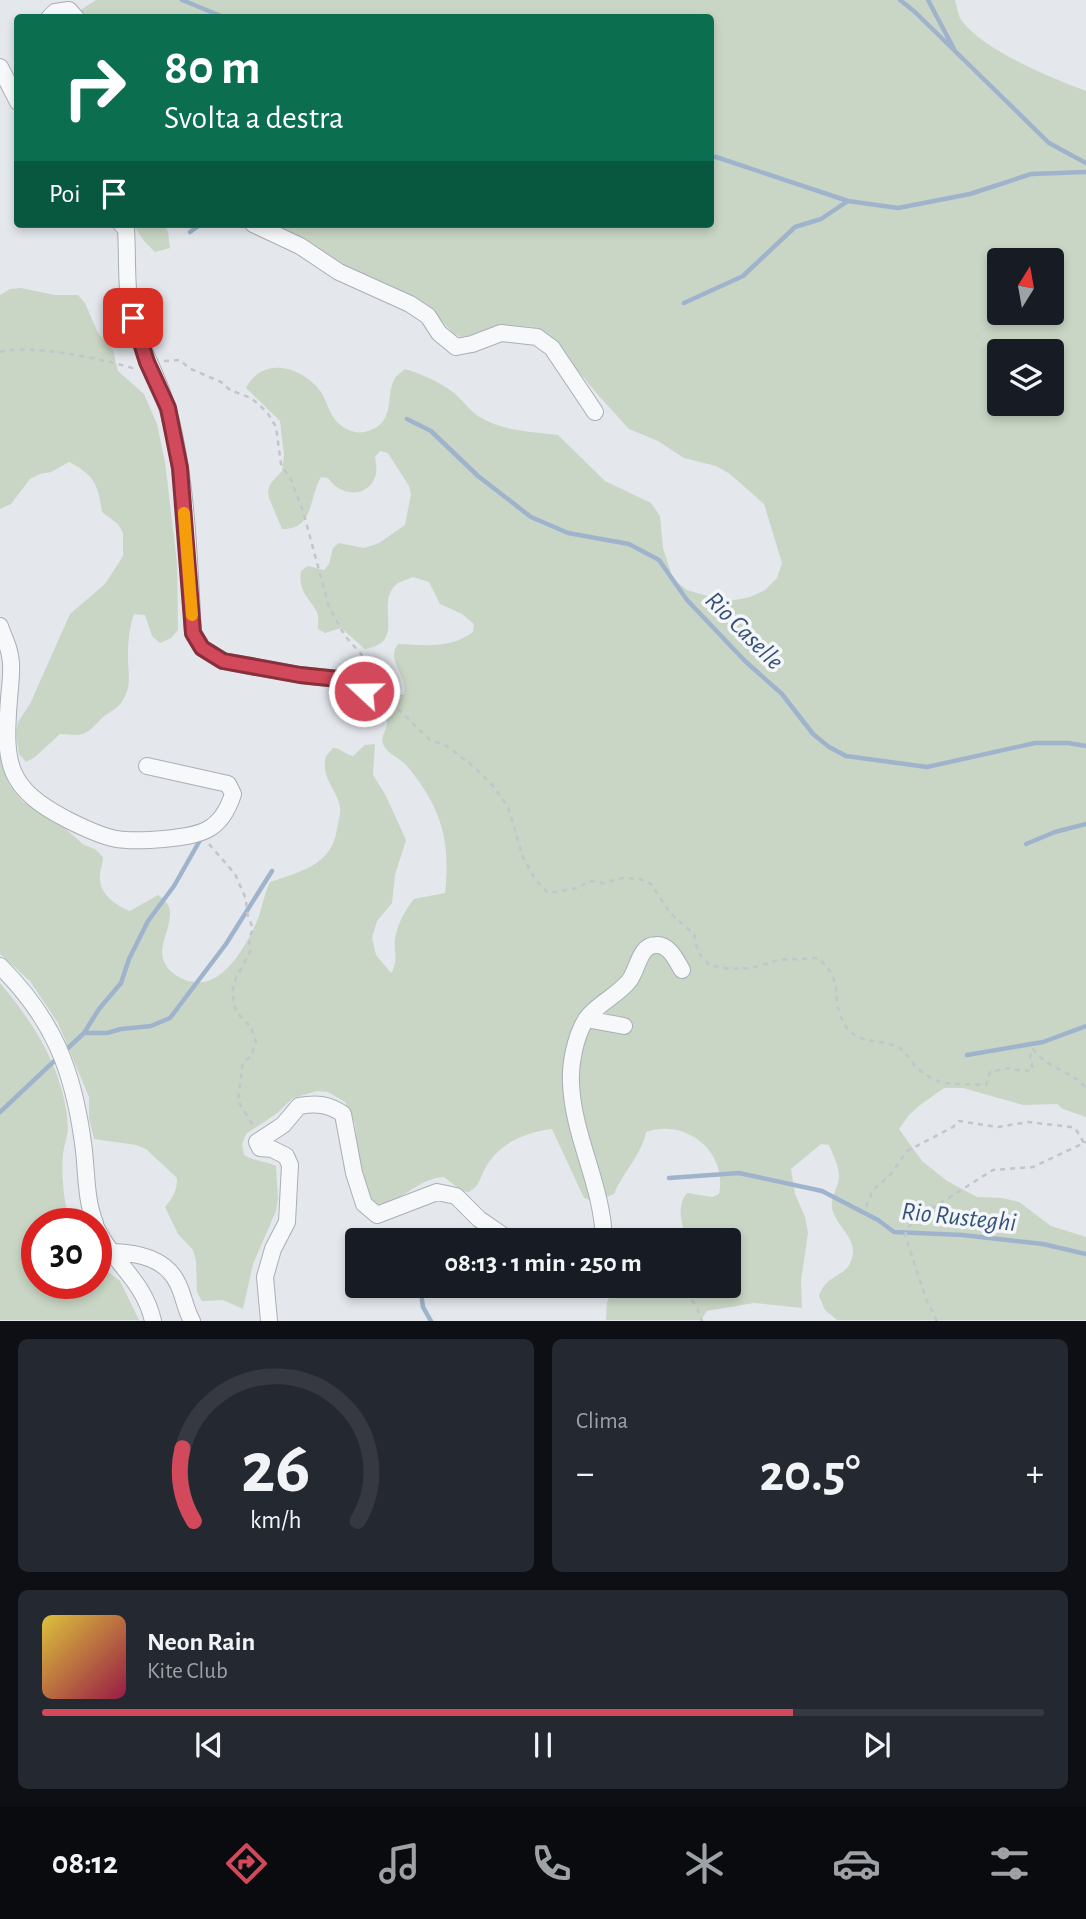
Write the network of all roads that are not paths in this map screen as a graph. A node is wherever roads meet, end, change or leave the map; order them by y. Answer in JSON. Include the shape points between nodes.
{"nodes":[{"id":1,"x":53,"y":14,"type":"edge"},
{"id":2,"x":72,"y":14,"type":"edge"},
{"id":3,"x":0,"y":67,"type":"edge"},
{"id":4,"x":14,"y":94,"type":"edge"},
{"id":5,"x":125,"y":228,"type":"edge"},
{"id":6,"x":262,"y":228,"type":"edge"},
{"id":7,"x":595,"y":412,"type":"dead end"},
{"id":8,"x":0,"y":626,"type":"edge"},
{"id":9,"x":371,"y":703,"type":"dead end"},
{"id":10,"x":146,"y":766,"type":"dead end"},
{"id":11,"x":0,"y":966,"type":"edge"},
{"id":12,"x":682,"y":970,"type":"dead end"},
{"id":13,"x":586,"y":1019,"type":"junction"},
{"id":14,"x":624,"y":1026,"type":"dead end"},
{"id":15,"x":91,"y":1208,"type":"edge"},
{"id":16,"x":492,"y":1228,"type":"edge"},
{"id":17,"x":603,"y":1228,"type":"edge"},
{"id":18,"x":113,"y":1252,"type":"joint"},
{"id":19,"x":153,"y":1321,"type":"edge"},
{"id":20,"x":192,"y":1321,"type":"edge"},
{"id":21,"x":269,"y":1321,"type":"edge"}],
"edges":[{"from":1,"to":2,"type":"street","via":[[69,10]]},
{"from":3,"to":4,"type":"street"},
{"from":5,"to":9,"type":"street","via":[[133,318],[168,408],[180,468],[193,633],[202,648],[223,661],[338,679],[364,691]]},
{"from":6,"to":7,"type":"street","via":[[339,272],[410,304],[428,316],[456,347],[501,333],[537,337],[551,348]]},
{"from":8,"to":10,"type":"street","via":[[10,656],[7,756],[16,779],[33,800],[100,836],[129,842],[211,830],[229,808],[233,794],[228,784]]},
{"from":11,"to":15,"type":"street","via":[[53,1033],[73,1087]]},
{"from":12,"to":13,"type":"street","via":[[668,950],[654,944],[645,949],[624,987]]},
{"from":13,"to":14,"type":"street"},
{"from":13,"to":17,"type":"street","via":[[570,1084]]},
{"from":16,"to":21,"type":"street","via":[[456,1196],[437,1192],[377,1215],[364,1204],[343,1114],[330,1105],[299,1106],[283,1125],[257,1142],[260,1148],[286,1156],[290,1166],[287,1222],[265,1277]]},
{"from":18,"to":19,"type":"street","via":[[135,1279]]},
{"from":18,"to":20,"type":"street","via":[[136,1253],[172,1273]]}]}
